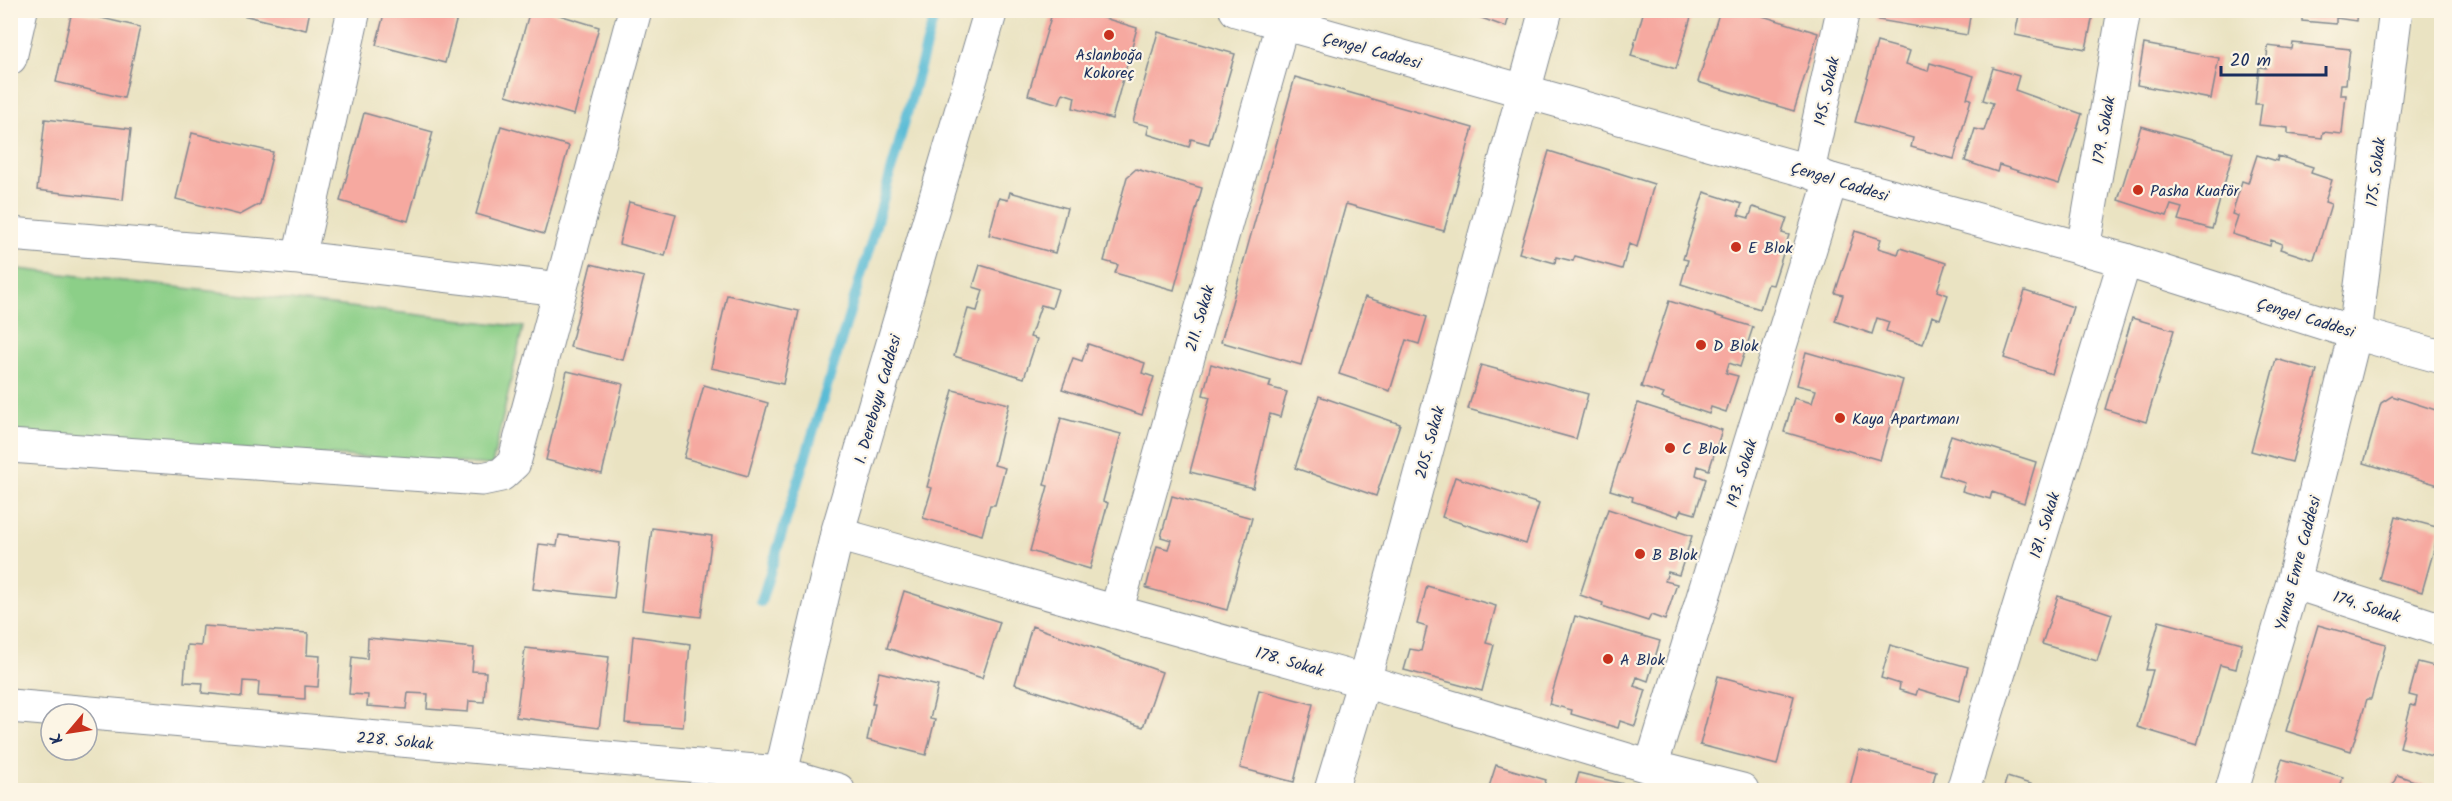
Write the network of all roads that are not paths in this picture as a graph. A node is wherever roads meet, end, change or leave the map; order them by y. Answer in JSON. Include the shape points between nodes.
{"nodes":[{"id":1,"x":21,"y":10,"type":"edge"},
{"id":2,"x":354,"y":10,"type":"edge"},
{"id":3,"x":635,"y":10,"type":"edge"},
{"id":4,"x":991,"y":10,"type":"edge"},
{"id":5,"x":1236,"y":10,"type":"edge"},
{"id":6,"x":1546,"y":10,"type":"edge"},
{"id":7,"x":1843,"y":10,"type":"edge"},
{"id":8,"x":2124,"y":10,"type":"edge"},
{"id":9,"x":2396,"y":10,"type":"edge"},
{"id":10,"x":1283,"y":18,"type":"edge"},
{"id":11,"x":10,"y":58,"type":"edge"},
{"id":12,"x":1524,"y":92,"type":"junction"},
{"id":13,"x":1820,"y":175,"type":"junction"},
{"id":14,"x":10,"y":234,"type":"edge"},
{"id":15,"x":2083,"y":249,"type":"junction"},
{"id":16,"x":300,"y":258,"type":"junction"},
{"id":17,"x":2125,"y":260,"type":"junction"},
{"id":18,"x":560,"y":289,"type":"junction"},
{"id":19,"x":2355,"y":333,"type":"junction"},
{"id":20,"x":2442,"y":357,"type":"edge"},
{"id":21,"x":10,"y":446,"type":"edge"},
{"id":22,"x":837,"y":534,"type":"junction"},
{"id":23,"x":2293,"y":582,"type":"junction"},
{"id":24,"x":1116,"y":612,"type":"junction"},
{"id":25,"x":2442,"y":630,"type":"edge"},
{"id":26,"x":1364,"y":681,"type":"junction"},
{"id":27,"x":10,"y":706,"type":"edge"},
{"id":28,"x":1651,"y":767,"type":"junction"},
{"id":29,"x":778,"y":782,"type":"edge"},
{"id":30,"x":838,"y":790,"type":"edge"},
{"id":31,"x":1331,"y":790,"type":"edge"},
{"id":32,"x":1742,"y":790,"type":"edge"},
{"id":33,"x":1963,"y":790,"type":"edge"},
{"id":34,"x":2232,"y":790,"type":"edge"}],
"edges":[{"from":1,"to":11,"type":"street"},
{"from":2,"to":16,"type":"street"},
{"from":3,"to":18,"type":"street"},
{"from":4,"to":22,"type":"street","name":"1. Dereboyu Caddesi"},
{"from":5,"to":10,"type":"street","name":"Çengel Caddesi"},
{"from":6,"to":12,"type":"street","name":"205. Sokak"},
{"from":7,"to":13,"type":"street","name":"195. Sokak"},
{"from":8,"to":15,"type":"street","name":"179. Sokak"},
{"from":9,"to":19,"type":"street","name":"175. Sokak"},
{"from":10,"to":12,"type":"street","name":"Çengel Caddesi"},
{"from":10,"to":24,"type":"street","name":"211. Sokak"},
{"from":12,"to":13,"type":"street","name":"Çengel Caddesi"},
{"from":12,"to":26,"type":"street","name":"205. Sokak"},
{"from":13,"to":15,"type":"street","name":"Çengel Caddesi"},
{"from":13,"to":28,"type":"street","name":"193. Sokak"},
{"from":14,"to":16,"type":"street"},
{"from":15,"to":17,"type":"street","name":"Çengel Caddesi"},
{"from":16,"to":18,"type":"street"},
{"from":17,"to":19,"type":"street","name":"Çengel Caddesi"},
{"from":17,"to":33,"type":"street","name":"181. Sokak"},
{"from":18,"to":21,"type":"street","via":[[514,463],[501,475],[482,479]]},
{"from":19,"to":20,"type":"street","name":"Çengel Caddesi"},
{"from":19,"to":23,"type":"street","name":"Yunus Emre Caddesi"},
{"from":22,"to":24,"type":"street","name":"178. Sokak"},
{"from":22,"to":29,"type":"street","name":"1. Dereboyu Caddesi"},
{"from":23,"to":25,"type":"street","name":"174. Sokak"},
{"from":23,"to":34,"type":"street","name":"Yunus Emre Caddesi"},
{"from":24,"to":26,"type":"street","name":"178. Sokak"},
{"from":26,"to":28,"type":"street","name":"178. Sokak"},
{"from":26,"to":31,"type":"street","name":"205. Sokak"},
{"from":27,"to":29,"type":"street","name":"228. Sokak"},
{"from":28,"to":32,"type":"street","name":"178. Sokak"},
{"from":29,"to":30,"type":"street","name":"228. Sokak"}]}
